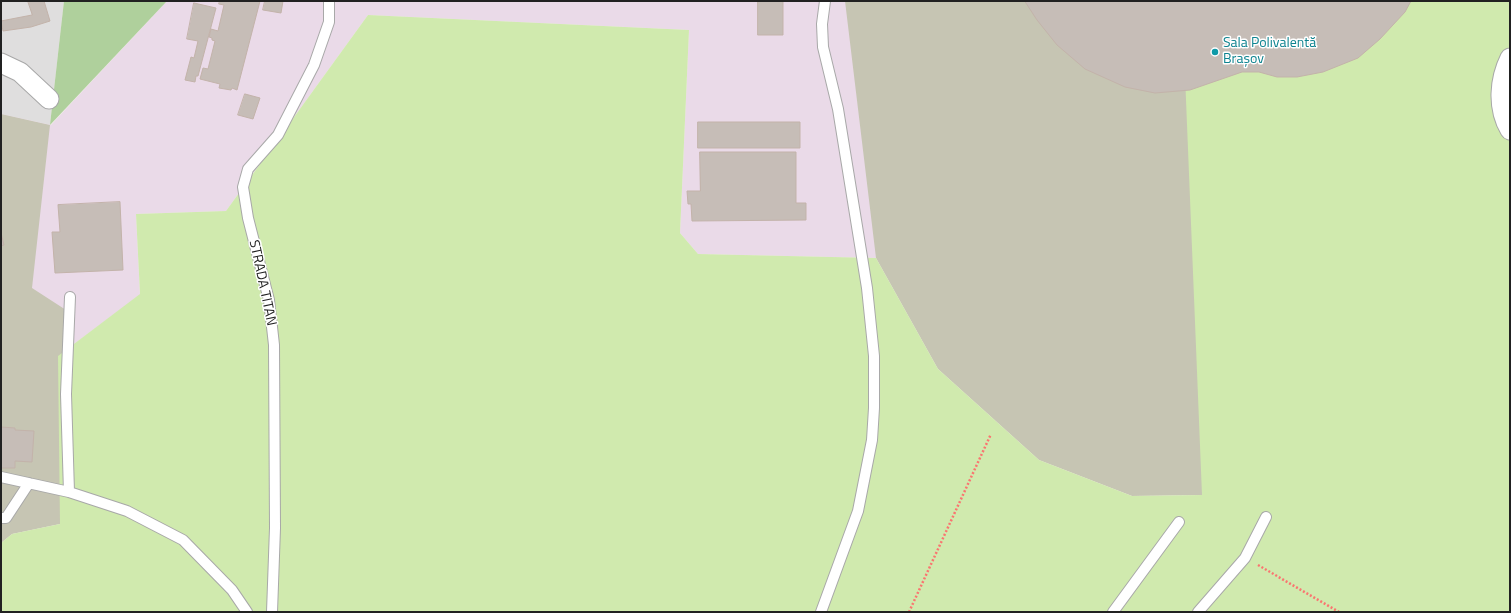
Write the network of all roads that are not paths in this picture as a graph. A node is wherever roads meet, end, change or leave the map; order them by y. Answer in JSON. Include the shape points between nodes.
{"nodes":[{"id":1,"x":329,"y":1,"type":"edge"},
{"id":2,"x":825,"y":1,"type":"edge"},
{"id":3,"x":1510,"y":58,"type":"edge"},
{"id":4,"x":1,"y":63,"type":"edge"},
{"id":5,"x":49,"y":100,"type":"dead end"},
{"id":6,"x":1510,"y":130,"type":"edge"},
{"id":7,"x":70,"y":298,"type":"dead end"},
{"id":8,"x":1,"y":477,"type":"edge"},
{"id":9,"x":29,"y":483,"type":"junction"},
{"id":10,"x":70,"y":492,"type":"junction"},
{"id":11,"x":1266,"y":517,"type":"dead end"},
{"id":12,"x":1,"y":518,"type":"edge"},
{"id":13,"x":1179,"y":522,"type":"dead end"},
{"id":14,"x":247,"y":612,"type":"edge"},
{"id":15,"x":272,"y":612,"type":"edge"},
{"id":16,"x":821,"y":612,"type":"edge"},
{"id":17,"x":1113,"y":612,"type":"edge"},
{"id":18,"x":1198,"y":612,"type":"edge"}],
"edges":[{"from":1,"to":15,"type":"lane","name":"STRADA TITAN","via":[[329,22],[314,65],[278,135],[248,169],[243,188],[269,300],[274,345],[275,528]]},
{"from":2,"to":16,"type":"lane","via":[[823,47],[838,109],[868,288],[874,386],[872,440],[858,511]]},
{"from":3,"to":6,"type":"street","via":[[1504,70],[1500,96],[1505,122]]},
{"from":4,"to":5,"type":"street","via":[[20,72]]},
{"from":7,"to":10,"type":"lane","via":[[66,394]]},
{"from":8,"to":9,"type":"lane"},
{"from":9,"to":10,"type":"lane"},
{"from":9,"to":12,"type":"lane","via":[[6,518]]},
{"from":10,"to":14,"type":"lane","via":[[127,510],[183,540],[232,590]]},
{"from":11,"to":18,"type":"lane","via":[[1245,558]]},
{"from":13,"to":17,"type":"lane"}]}
